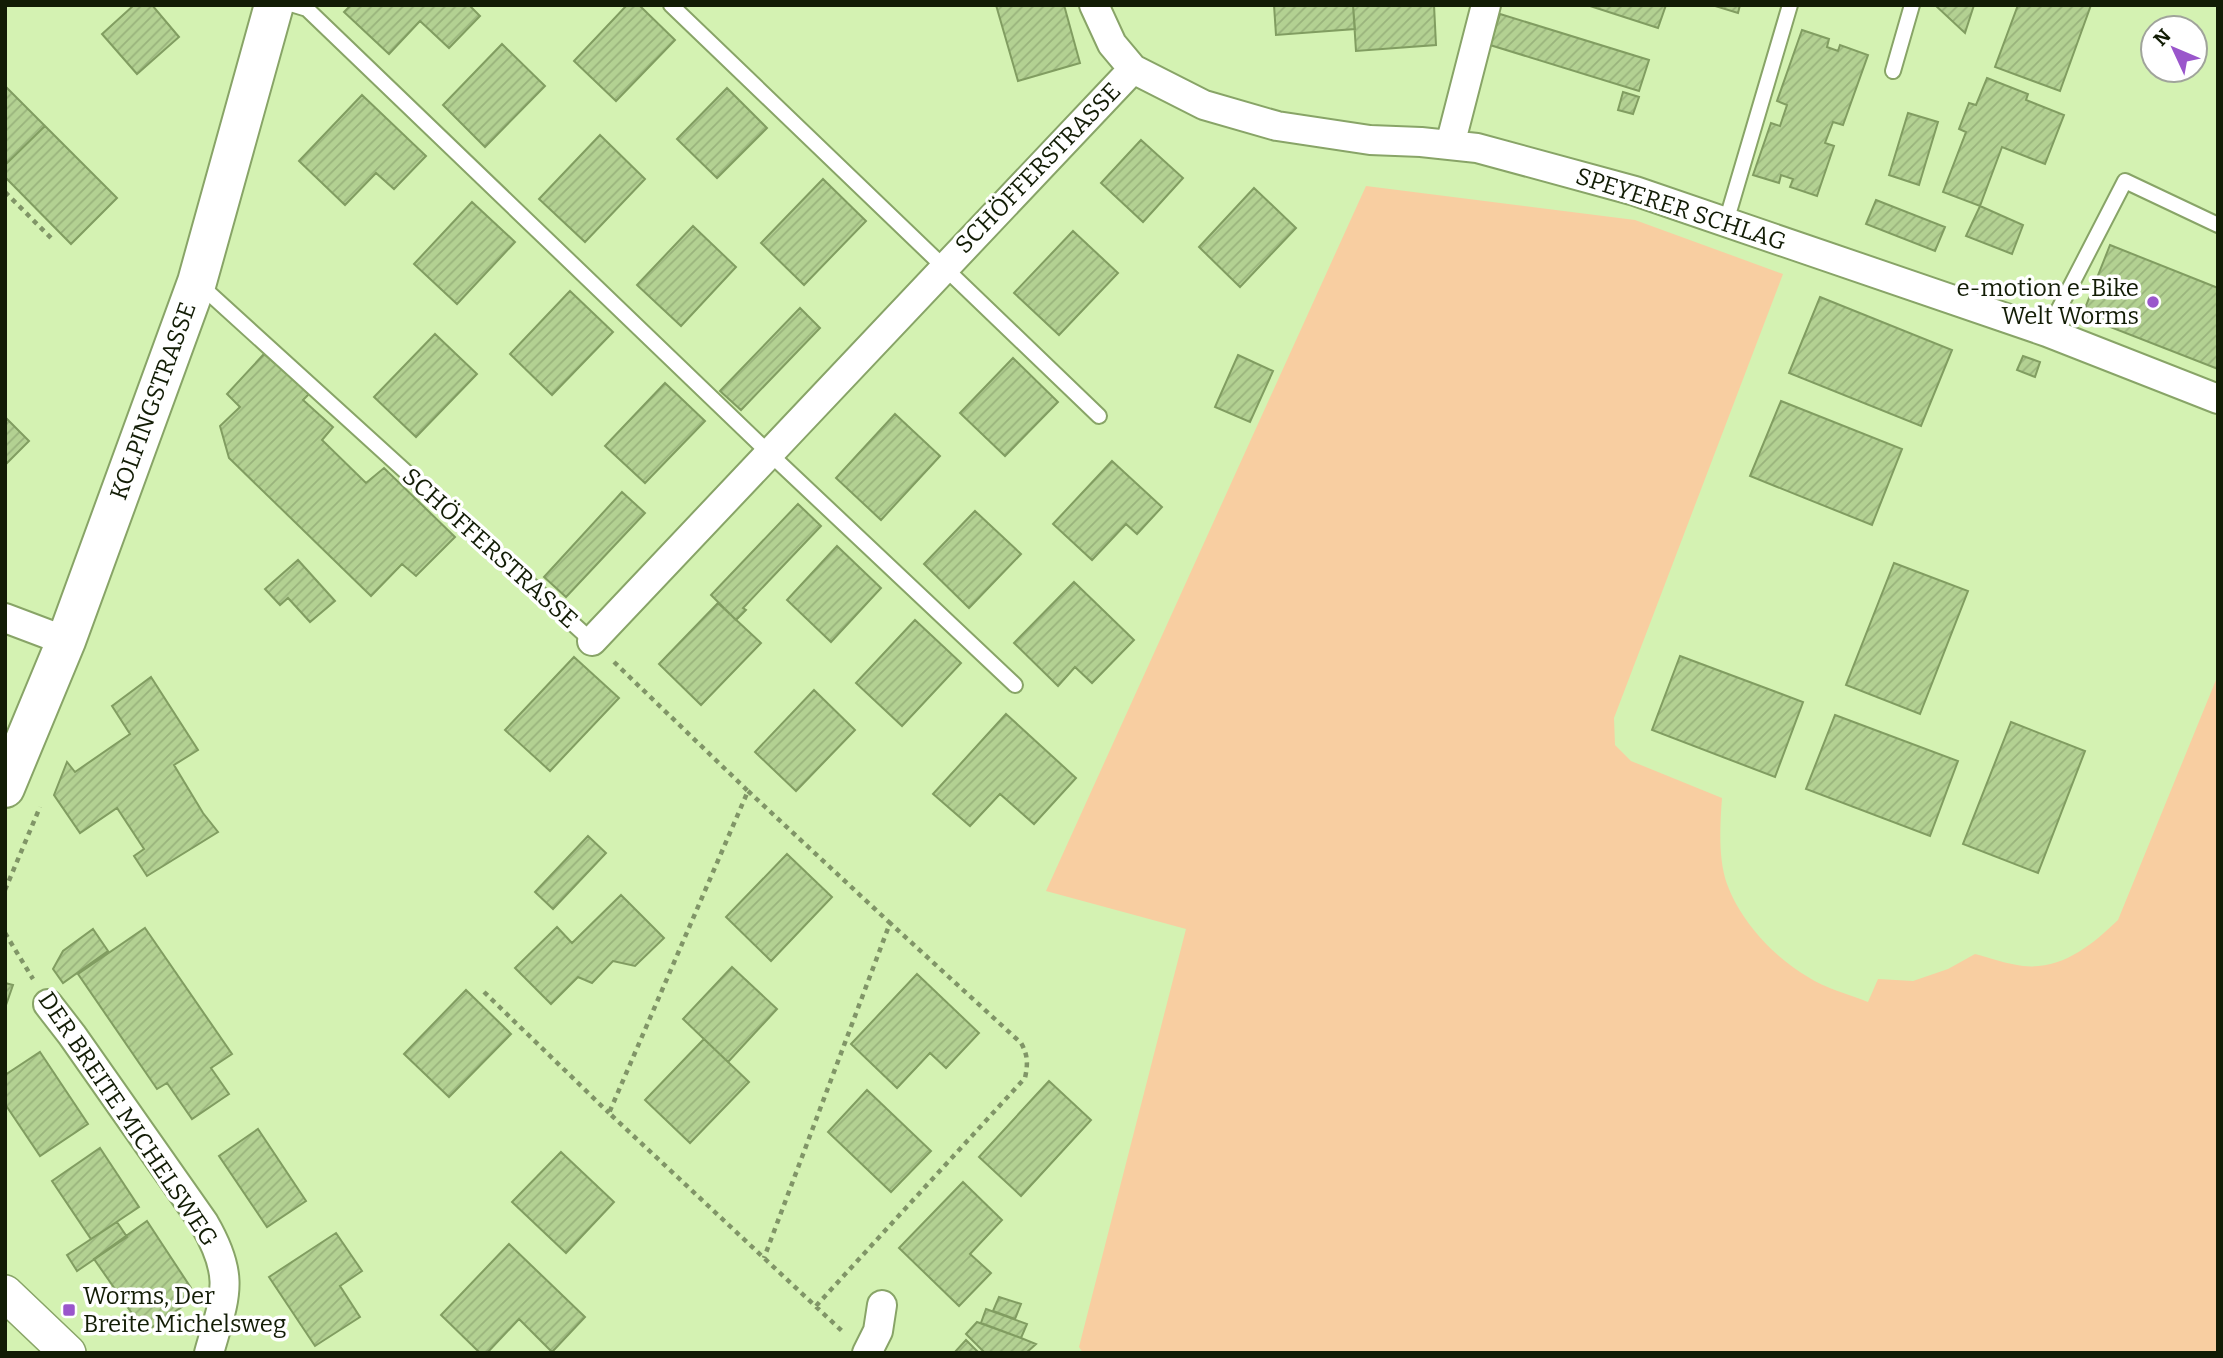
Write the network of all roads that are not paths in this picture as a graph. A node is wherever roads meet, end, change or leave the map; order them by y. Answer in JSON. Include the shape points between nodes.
{"nodes":[{"id":1,"x":274,"y":5,"type":"edge"},
{"id":2,"x":294,"y":5,"type":"edge"},
{"id":3,"x":671,"y":5,"type":"edge"},
{"id":4,"x":1094,"y":5,"type":"edge"},
{"id":5,"x":1486,"y":5,"type":"edge"},
{"id":6,"x":1790,"y":5,"type":"edge"},
{"id":7,"x":1912,"y":5,"type":"edge"},
{"id":8,"x":1133,"y":69,"type":"junction"},
{"id":9,"x":1893,"y":71,"type":"dead end"},
{"id":10,"x":1450,"y":145,"type":"junction"},
{"id":11,"x":1726,"y":222,"type":"junction"},
{"id":12,"x":2218,"y":225,"type":"edge"},
{"id":13,"x":943,"y":268,"type":"junction"},
{"id":14,"x":197,"y":282,"type":"junction"},
{"id":15,"x":2047,"y":332,"type":"junction"},
{"id":16,"x":2218,"y":399,"type":"edge"},
{"id":17,"x":1099,"y":416,"type":"dead end"},
{"id":18,"x":769,"y":453,"type":"junction"},
{"id":19,"x":5,"y":618,"type":"edge"},
{"id":20,"x":66,"y":641,"type":"junction"},
{"id":21,"x":592,"y":641,"type":"joint"},
{"id":22,"x":1015,"y":684,"type":"dead end"},
{"id":23,"x":5,"y":788,"type":"edge"},
{"id":24,"x":48,"y":1004,"type":"road end"},
{"id":25,"x":5,"y":1293,"type":"edge"},
{"id":26,"x":882,"y":1304,"type":"dead end"},
{"id":27,"x":68,"y":1353,"type":"edge"},
{"id":28,"x":209,"y":1353,"type":"edge"},
{"id":29,"x":867,"y":1353,"type":"edge"}],
"edges":[{"from":1,"to":14,"type":"main road","name":"KOLPINGSTRASSE"},
{"from":2,"to":18,"type":"lane","via":[[307,9]]},
{"from":3,"to":13,"type":"lane","name":"SCHÖFFERSTRASSE"},
{"from":4,"to":8,"type":"street","via":[[1112,44]]},
{"from":5,"to":10,"type":"street"},
{"from":6,"to":11,"type":"lane"},
{"from":7,"to":9,"type":"lane"},
{"from":8,"to":10,"type":"street","name":"SPEYERER SCHLAG","via":[[1204,105],[1277,126],[1370,140]]},
{"from":8,"to":13,"type":"street","name":"SCHÖFFERSTRASSE"},
{"from":10,"to":11,"type":"street","name":"SPEYERER SCHLAG","via":[[1477,148],[1635,191]]},
{"from":11,"to":15,"type":"street","name":"SPEYERER SCHLAG"},
{"from":12,"to":15,"type":"lane","via":[[2124,181]]},
{"from":13,"to":17,"type":"lane","name":"SCHÖFFERSTRASSE"},
{"from":13,"to":18,"type":"street","name":"SCHÖFFERSTRASSE"},
{"from":14,"to":20,"type":"main road","name":"KOLPINGSTRASSE"},
{"from":14,"to":21,"type":"lane","name":"SCHÖFFERSTRASSE"},
{"from":15,"to":16,"type":"street","name":"SPEYERER SCHLAG"},
{"from":18,"to":21,"type":"street","name":"SCHÖFFERSTRASSE"},
{"from":18,"to":22,"type":"lane"},
{"from":19,"to":20,"type":"street"},
{"from":20,"to":23,"type":"main road","name":"KOLPINGSTRASSE"},
{"from":24,"to":28,"type":"street","name":"DER BREITE MICHELSWEG","via":[[216,1244],[224,1266],[225,1296]]},
{"from":25,"to":27,"type":"street"},
{"from":26,"to":29,"type":"street","via":[[878,1331]]}]}
